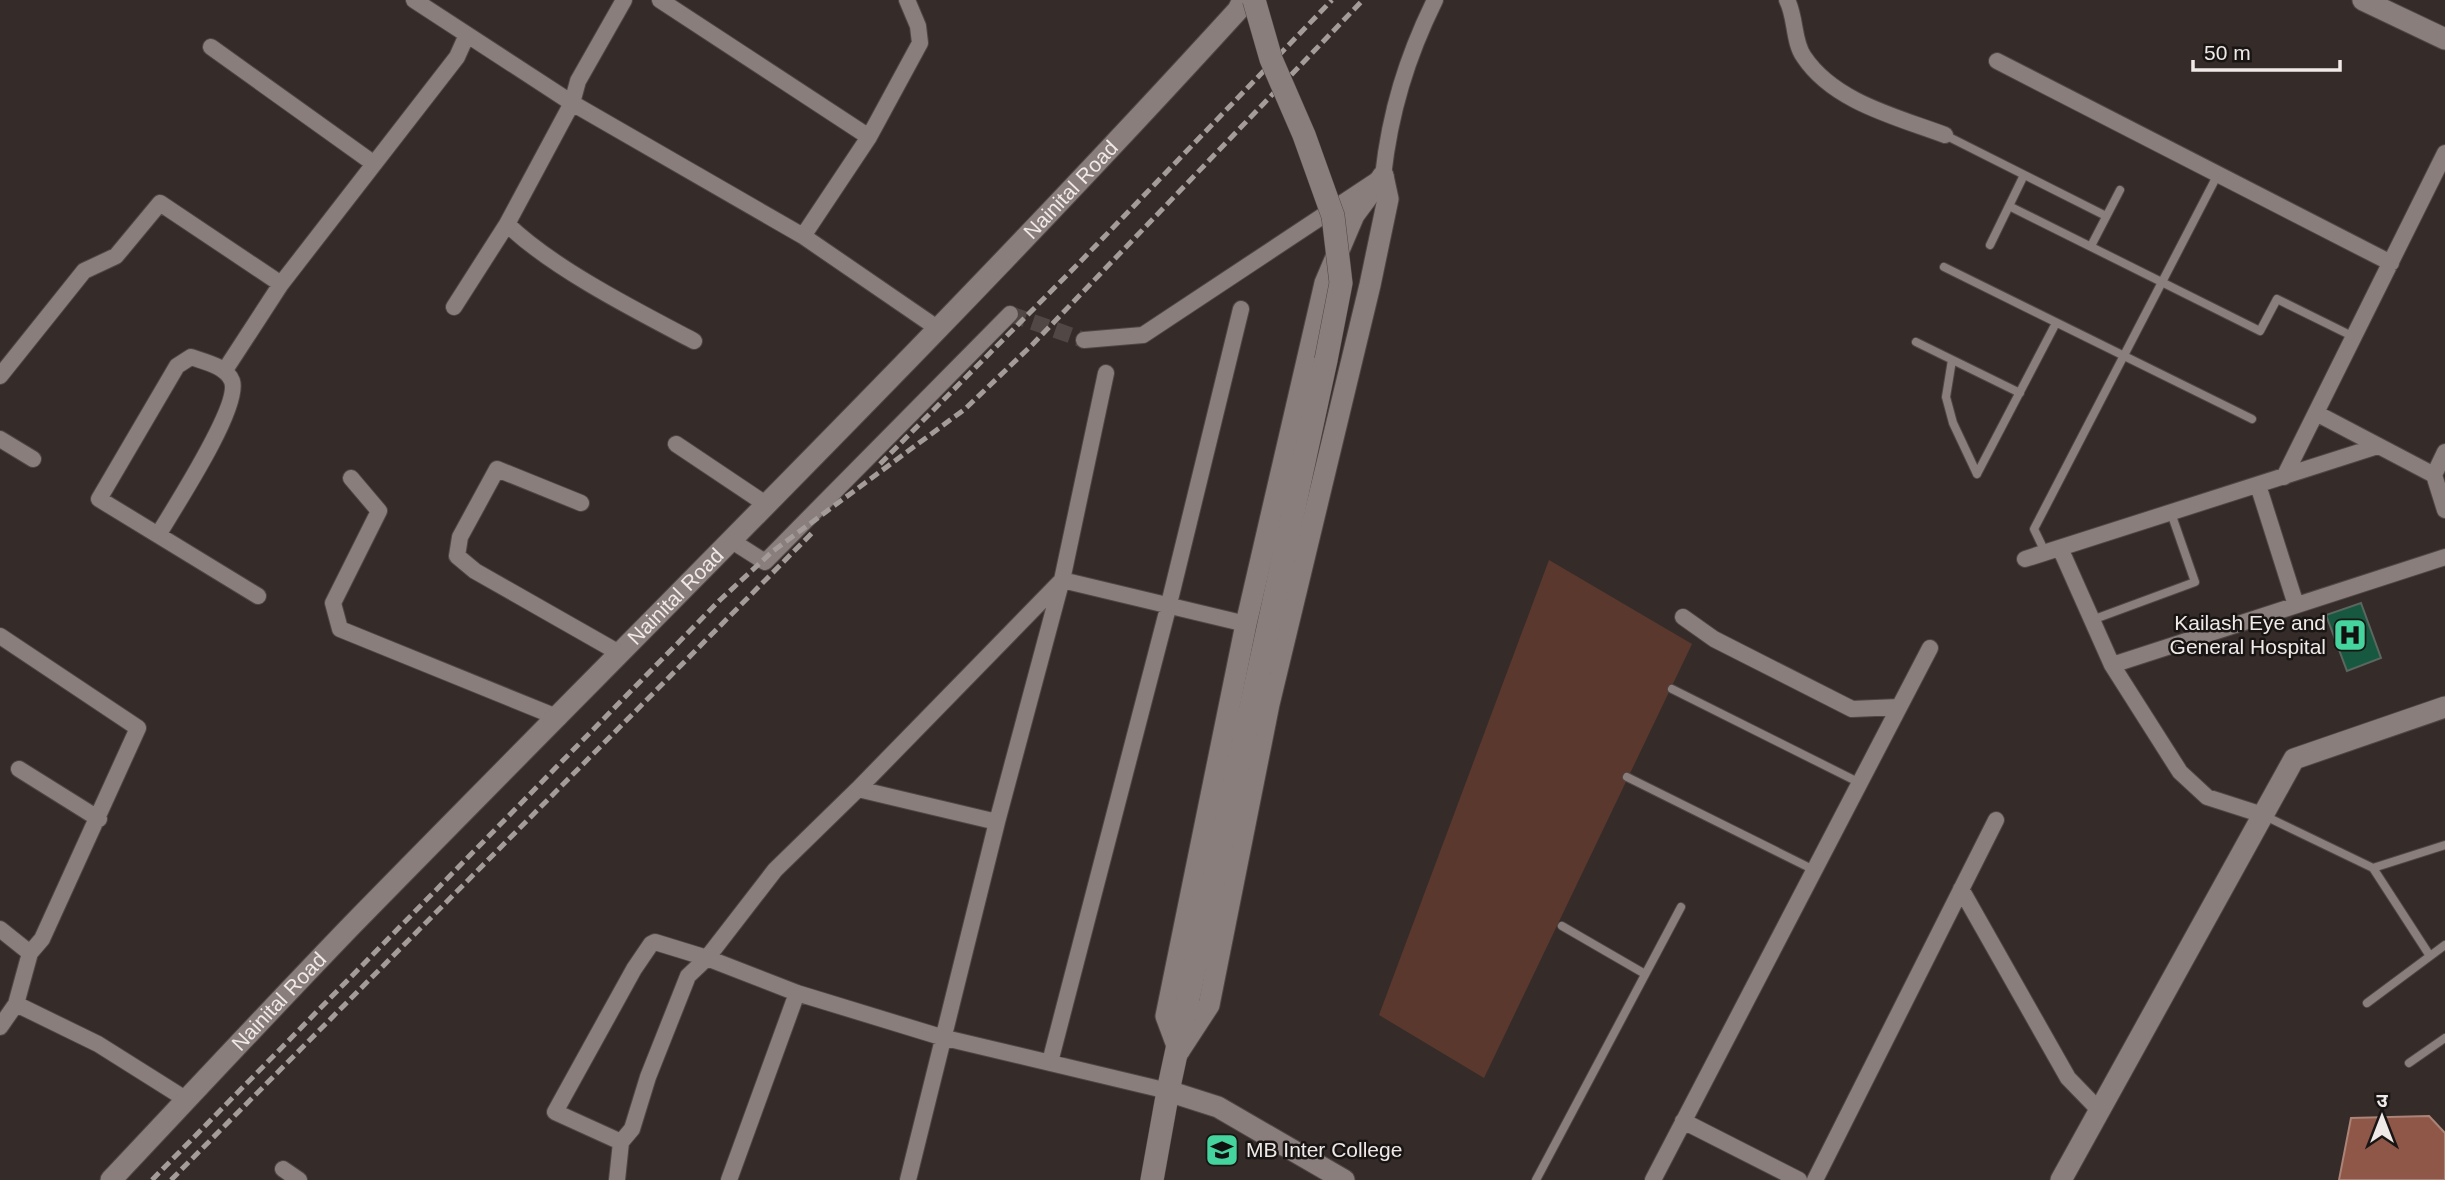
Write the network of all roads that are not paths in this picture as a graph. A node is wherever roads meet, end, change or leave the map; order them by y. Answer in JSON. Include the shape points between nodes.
{"nodes":[{"id":1,"x":414,"y":0,"type":"edge"},
{"id":2,"x":624,"y":0,"type":"edge"},
{"id":3,"x":660,"y":0,"type":"edge"},
{"id":4,"x":894,"y":0,"type":"edge"},
{"id":5,"x":1435,"y":0,"type":"edge"},
{"id":6,"x":1787,"y":0,"type":"edge"},
{"id":7,"x":2363,"y":0,"type":"edge"},
{"id":8,"x":1243,"y":2,"type":"edge"},
{"id":9,"x":908,"y":4,"type":"edge"},
{"id":10,"x":466,"y":37,"type":"junction"},
{"id":11,"x":2445,"y":39,"type":"edge"},
{"id":12,"x":211,"y":47,"type":"dead end"},
{"id":13,"x":1997,"y":61,"type":"dead end"},
{"id":14,"x":572,"y":103,"type":"junction"},
{"id":15,"x":1945,"y":135,"type":"joint"},
{"id":16,"x":869,"y":137,"type":"junction"},
{"id":17,"x":2445,"y":153,"type":"edge"},
{"id":18,"x":373,"y":163,"type":"junction"},
{"id":19,"x":2218,"y":174,"type":"junction"},
{"id":20,"x":2024,"y":175,"type":"junction"},
{"id":21,"x":1383,"y":176,"type":"junction"},
{"id":22,"x":2120,"y":190,"type":"dead end"},
{"id":23,"x":2009,"y":206,"type":"junction"},
{"id":24,"x":2106,"y":216,"type":"junction"},
{"id":25,"x":507,"y":224,"type":"junction"},
{"id":26,"x":803,"y":236,"type":"junction"},
{"id":27,"x":1990,"y":244,"type":"dead end"},
{"id":28,"x":2091,"y":247,"type":"junction"},
{"id":29,"x":2391,"y":262,"type":"junction"},
{"id":30,"x":1944,"y":267,"type":"dead end"},
{"id":31,"x":2162,"y":282,"type":"junction"},
{"id":32,"x":281,"y":284,"type":"junction"},
{"id":33,"x":454,"y":307,"type":"dead end"},
{"id":34,"x":1241,"y":309,"type":"dead end"},
{"id":35,"x":1010,"y":314,"type":"dead end"},
{"id":36,"x":2056,"y":323,"type":"junction"},
{"id":37,"x":940,"y":330,"type":"junction"},
{"id":38,"x":2354,"y":337,"type":"junction"},
{"id":39,"x":1084,"y":340,"type":"tunnel mouth"},
{"id":40,"x":694,"y":341,"type":"dead end"},
{"id":41,"x":1916,"y":342,"type":"dead end"},
{"id":42,"x":2124,"y":356,"type":"junction"},
{"id":43,"x":1952,"y":360,"type":"junction"},
{"id":44,"x":225,"y":370,"type":"junction"},
{"id":45,"x":1106,"y":373,"type":"dead end"},
{"id":46,"x":0,"y":376,"type":"edge"},
{"id":47,"x":2020,"y":393,"type":"junction"},
{"id":48,"x":2316,"y":413,"type":"junction"},
{"id":49,"x":2252,"y":419,"type":"dead end"},
{"id":50,"x":0,"y":439,"type":"edge"},
{"id":51,"x":676,"y":444,"type":"dead end"},
{"id":52,"x":2378,"y":446,"type":"junction"},
{"id":53,"x":2445,"y":452,"type":"edge"},
{"id":54,"x":33,"y":459,"type":"dead end"},
{"id":55,"x":2434,"y":475,"type":"junction"},
{"id":56,"x":2284,"y":477,"type":"junction"},
{"id":57,"x":351,"y":478,"type":"dead end"},
{"id":58,"x":2258,"y":485,"type":"junction"},
{"id":59,"x":581,"y":503,"type":"dead end"},
{"id":60,"x":768,"y":505,"type":"junction"},
{"id":61,"x":2445,"y":510,"type":"edge"},
{"id":62,"x":2171,"y":513,"type":"junction"},
{"id":63,"x":159,"y":535,"type":"junction"},
{"id":64,"x":732,"y":541,"type":"junction"},
{"id":65,"x":2053,"y":550,"type":"junction"},
{"id":66,"x":2445,"y":557,"type":"edge"},
{"id":67,"x":2025,"y":559,"type":"dead end"},
{"id":68,"x":1062,"y":580,"type":"junction"},
{"id":69,"x":258,"y":596,"type":"dead end"},
{"id":70,"x":2296,"y":605,"type":"junction"},
{"id":71,"x":1168,"y":608,"type":"junction"},
{"id":72,"x":1683,"y":617,"type":"dead end"},
{"id":73,"x":2092,"y":620,"type":"junction"},
{"id":74,"x":1246,"y":624,"type":"junction"},
{"id":75,"x":0,"y":636,"type":"edge"},
{"id":76,"x":1930,"y":648,"type":"dead end"},
{"id":77,"x":621,"y":654,"type":"junction"},
{"id":78,"x":2112,"y":665,"type":"junction"},
{"id":79,"x":1672,"y":689,"type":"dead end"},
{"id":80,"x":1899,"y":707,"type":"junction"},
{"id":81,"x":2443,"y":710,"type":"edge"},
{"id":82,"x":559,"y":718,"type":"junction"},
{"id":83,"x":19,"y":769,"type":"dead end"},
{"id":84,"x":1627,"y":777,"type":"dead end"},
{"id":85,"x":1860,"y":783,"type":"junction"},
{"id":86,"x":858,"y":789,"type":"junction"},
{"id":87,"x":2263,"y":815,"type":"junction"},
{"id":88,"x":99,"y":818,"type":"junction"},
{"id":89,"x":1996,"y":820,"type":"dead end"},
{"id":90,"x":997,"y":822,"type":"junction"},
{"id":91,"x":2445,"y":845,"type":"edge"},
{"id":92,"x":2373,"y":868,"type":"junction"},
{"id":93,"x":1814,"y":870,"type":"junction"},
{"id":94,"x":1961,"y":889,"type":"junction"},
{"id":95,"x":1681,"y":907,"type":"dead end"},
{"id":96,"x":1562,"y":926,"type":"dead end"},
{"id":97,"x":0,"y":929,"type":"edge"},
{"id":98,"x":2445,"y":945,"type":"edge"},
{"id":99,"x":30,"y":953,"type":"junction"},
{"id":100,"x":2430,"y":956,"type":"junction"},
{"id":101,"x":707,"y":958,"type":"junction"},
{"id":102,"x":1645,"y":974,"type":"junction"},
{"id":103,"x":797,"y":993,"type":"junction"},
{"id":104,"x":2367,"y":1003,"type":"dead end"},
{"id":105,"x":16,"y":1004,"type":"junction"},
{"id":106,"x":0,"y":1027,"type":"edge"},
{"id":107,"x":941,"y":1037,"type":"junction"},
{"id":108,"x":2445,"y":1038,"type":"edge"},
{"id":109,"x":1179,"y":1051,"type":"junction"},
{"id":110,"x":1050,"y":1062,"type":"junction"},
{"id":111,"x":2409,"y":1063,"type":"dead end"},
{"id":112,"x":1168,"y":1091,"type":"junction"},
{"id":113,"x":187,"y":1100,"type":"junction"},
{"id":114,"x":2101,"y":1111,"type":"junction"},
{"id":115,"x":1684,"y":1121,"type":"junction"},
{"id":116,"x":621,"y":1142,"type":"junction"},
{"id":117,"x":283,"y":1169,"type":"dead end"},
{"id":118,"x":111,"y":1180,"type":"edge"},
{"id":119,"x":299,"y":1180,"type":"edge"},
{"id":120,"x":617,"y":1180,"type":"edge"},
{"id":121,"x":729,"y":1180,"type":"edge"},
{"id":122,"x":908,"y":1180,"type":"edge"},
{"id":123,"x":1152,"y":1180,"type":"edge"},
{"id":124,"x":1344,"y":1180,"type":"edge"},
{"id":125,"x":1536,"y":1180,"type":"edge"},
{"id":126,"x":1653,"y":1180,"type":"edge"},
{"id":127,"x":1799,"y":1180,"type":"edge"},
{"id":128,"x":1815,"y":1180,"type":"edge"},
{"id":129,"x":2061,"y":1180,"type":"edge"}],
"edges":[{"from":1,"to":10,"type":"street"},
{"from":2,"to":14,"type":"street","via":[[578,81]]},
{"from":3,"to":16,"type":"street"},
{"from":4,"to":9,"type":"street"},
{"from":5,"to":21,"type":"street","via":[[1396,97]]},
{"from":6,"to":15,"type":"street","via":[[1794,12],[1802,55],[1830,84],[1865,104]]},
{"from":7,"to":11,"type":"street"},
{"from":8,"to":37,"type":"street","name":"Nainital Road"},
{"from":8,"to":109,"type":"main road","bridge":true,"via":[[1304,135],[1333,216],[1340,282]]},
{"from":9,"to":16,"type":"street","via":[[918,26],[919,43]]},
{"from":10,"to":14,"type":"street"},
{"from":10,"to":18,"type":"street","via":[[457,57]]},
{"from":12,"to":18,"type":"street"},
{"from":13,"to":19,"type":"street"},
{"from":14,"to":25,"type":"street"},
{"from":14,"to":26,"type":"street"},
{"from":15,"to":20,"type":"lane"},
{"from":16,"to":26,"type":"street"},
{"from":17,"to":29,"type":"street"},
{"from":18,"to":32,"type":"street"},
{"from":19,"to":29,"type":"street"},
{"from":19,"to":31,"type":"lane"},
{"from":20,"to":23,"type":"lane"},
{"from":20,"to":24,"type":"lane"},
{"from":21,"to":39,"type":"street","via":[[1143,335]]},
{"from":21,"to":74,"type":"street","via":[[1354,215],[1325,283]]},
{"from":21,"to":109,"type":"street","via":[[1388,199],[1370,285],[1269,704],[1209,1005]]},
{"from":22,"to":24,"type":"lane"},
{"from":23,"to":27,"type":"lane"},
{"from":23,"to":28,"type":"lane"},
{"from":24,"to":28,"type":"lane"},
{"from":25,"to":33,"type":"street"},
{"from":25,"to":40,"type":"street","via":[[537,249]]},
{"from":26,"to":37,"type":"street"},
{"from":28,"to":31,"type":"lane"},
{"from":29,"to":38,"type":"street"},
{"from":30,"to":36,"type":"lane"},
{"from":31,"to":38,"type":"lane","via":[[2260,331],[2277,299]]},
{"from":31,"to":42,"type":"lane"},
{"from":32,"to":44,"type":"street"},
{"from":32,"to":46,"type":"street","via":[[160,203],[117,256],[84,271]]},
{"from":34,"to":71,"type":"street"},
{"from":35,"to":64,"type":"street","via":[[765,562]]},
{"from":36,"to":42,"type":"lane"},
{"from":36,"to":47,"type":"lane"},
{"from":37,"to":60,"type":"street","name":"Nainital Road"},
{"from":38,"to":48,"type":"street"},
{"from":41,"to":43,"type":"lane"},
{"from":42,"to":49,"type":"lane"},
{"from":42,"to":65,"type":"lane","via":[[2034,529]]},
{"from":43,"to":47,"type":"lane"},
{"from":43,"to":47,"type":"lane","via":[[1946,397],[1977,474]]},
{"from":44,"to":63,"type":"street","via":[[233,383],[228,414]]},
{"from":44,"to":63,"type":"street","via":[[191,356],[177,366],[99,499]]},
{"from":45,"to":68,"type":"street"},
{"from":48,"to":52,"type":"street"},
{"from":48,"to":56,"type":"street"},
{"from":50,"to":54,"type":"street"},
{"from":51,"to":60,"type":"street"},
{"from":52,"to":55,"type":"street"},
{"from":52,"to":56,"type":"street"},
{"from":53,"to":55,"type":"street"},
{"from":55,"to":61,"type":"street"},
{"from":56,"to":58,"type":"street"},
{"from":57,"to":82,"type":"street","via":[[379,511],[332,603],[340,629]]},
{"from":58,"to":62,"type":"street"},
{"from":58,"to":70,"type":"street"},
{"from":59,"to":77,"type":"street","via":[[497,469],[460,537],[457,556],[475,571]]},
{"from":60,"to":64,"type":"street","name":"Nainital Road"},
{"from":62,"to":65,"type":"street"},
{"from":62,"to":73,"type":"lane","via":[[2195,582]]},
{"from":63,"to":69,"type":"street"},
{"from":64,"to":77,"type":"street","name":"Nainital Road"},
{"from":65,"to":67,"type":"street"},
{"from":65,"to":73,"type":"street"},
{"from":66,"to":70,"type":"street"},
{"from":68,"to":71,"type":"street"},
{"from":68,"to":86,"type":"street"},
{"from":68,"to":90,"type":"street"},
{"from":70,"to":78,"type":"street"},
{"from":71,"to":74,"type":"street"},
{"from":71,"to":110,"type":"street"},
{"from":72,"to":80,"type":"street","via":[[1714,639],[1852,709]]},
{"from":73,"to":78,"type":"street"},
{"from":74,"to":109,"type":"street","via":[[1166,1016]]},
{"from":75,"to":88,"type":"street","via":[[138,727]]},
{"from":76,"to":80,"type":"street"},
{"from":77,"to":82,"type":"street","name":"Nainital Road"},
{"from":78,"to":87,"type":"street","via":[[2179,772],[2207,797]]},
{"from":79,"to":85,"type":"lane"},
{"from":80,"to":85,"type":"street"},
{"from":81,"to":87,"type":"street","via":[[2294,759]]},
{"from":82,"to":113,"type":"street","name":"Nainital Road"},
{"from":83,"to":88,"type":"street"},
{"from":84,"to":93,"type":"lane"},
{"from":85,"to":93,"type":"street"},
{"from":86,"to":90,"type":"street"},
{"from":86,"to":101,"type":"street","via":[[775,870]]},
{"from":87,"to":92,"type":"lane"},
{"from":87,"to":114,"type":"street"},
{"from":88,"to":99,"type":"street","via":[[42,939]]},
{"from":89,"to":94,"type":"street"},
{"from":90,"to":107,"type":"street"},
{"from":91,"to":92,"type":"lane"},
{"from":92,"to":100,"type":"lane"},
{"from":93,"to":115,"type":"street"},
{"from":94,"to":114,"type":"street","via":[[2068,1077]]},
{"from":94,"to":128,"type":"street"},
{"from":95,"to":102,"type":"lane"},
{"from":96,"to":102,"type":"lane"},
{"from":97,"to":99,"type":"street"},
{"from":98,"to":100,"type":"lane"},
{"from":99,"to":105,"type":"street"},
{"from":100,"to":104,"type":"lane"},
{"from":101,"to":103,"type":"street"},
{"from":101,"to":116,"type":"street","via":[[688,976],[632,1129]]},
{"from":101,"to":116,"type":"street","via":[[651,944],[555,1112]]},
{"from":102,"to":125,"type":"lane"},
{"from":103,"to":107,"type":"street"},
{"from":103,"to":121,"type":"street"},
{"from":105,"to":106,"type":"street"},
{"from":105,"to":113,"type":"street","via":[[98,1044]]},
{"from":107,"to":110,"type":"street"},
{"from":107,"to":122,"type":"street"},
{"from":108,"to":111,"type":"lane"},
{"from":109,"to":112,"type":"main road"},
{"from":110,"to":112,"type":"street"},
{"from":112,"to":123,"type":"main road"},
{"from":112,"to":124,"type":"street","via":[[1218,1107]]},
{"from":113,"to":118,"type":"street","name":"Nainital Road"},
{"from":114,"to":129,"type":"street"},
{"from":115,"to":126,"type":"street"},
{"from":115,"to":127,"type":"street"},
{"from":116,"to":120,"type":"street"},
{"from":117,"to":119,"type":"street"}]}
